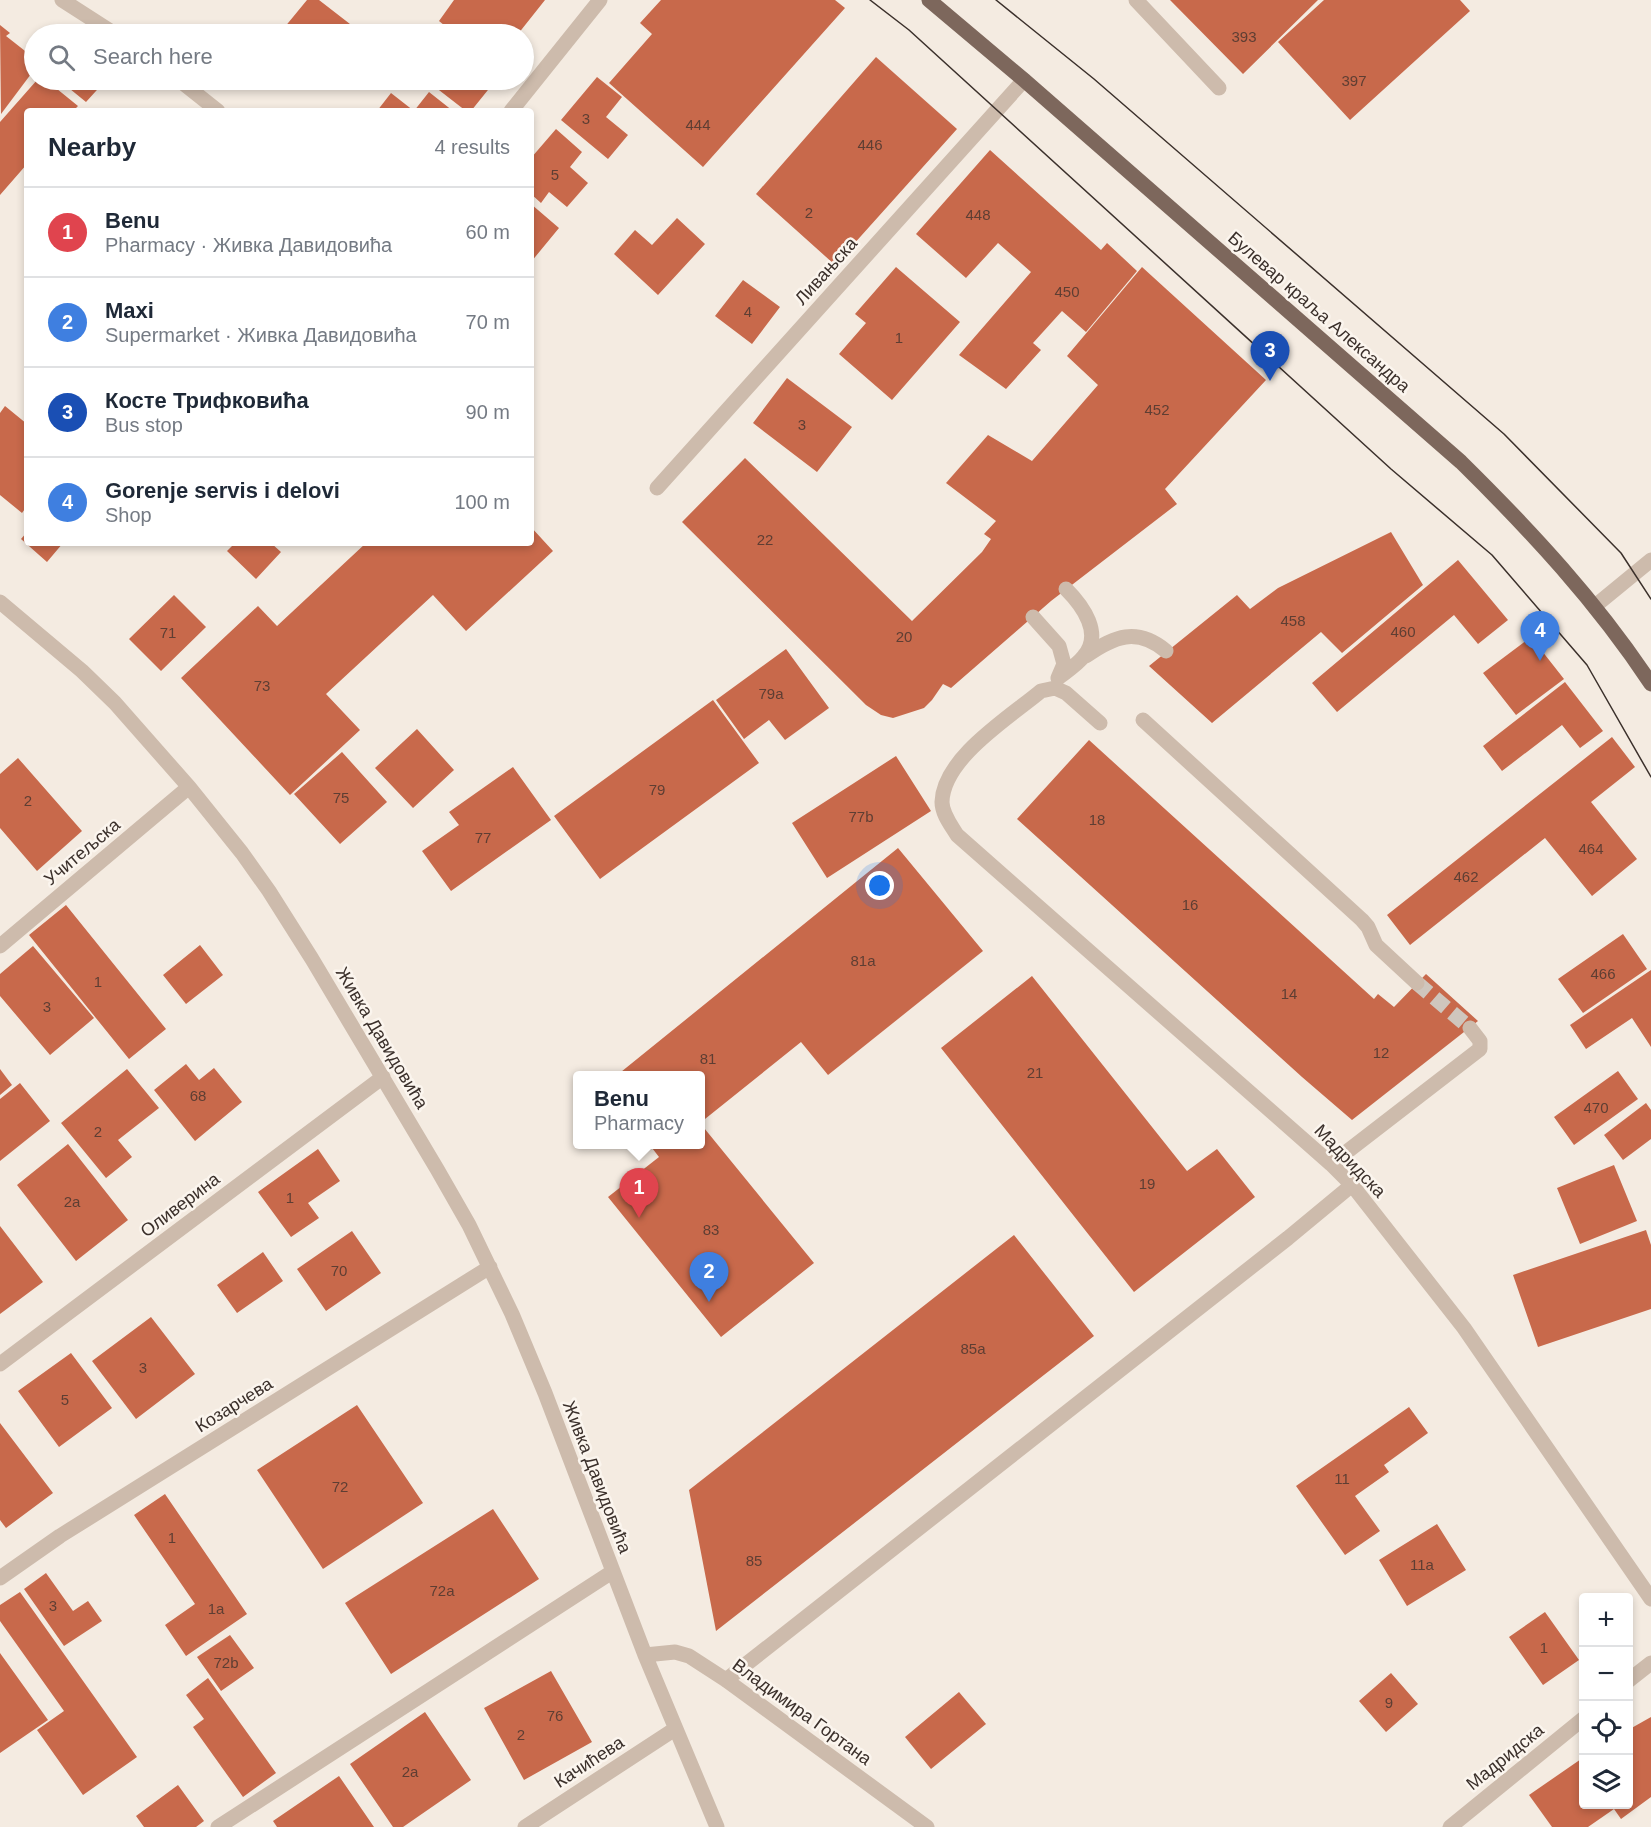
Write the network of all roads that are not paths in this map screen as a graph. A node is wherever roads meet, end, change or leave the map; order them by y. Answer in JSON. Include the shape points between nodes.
{"nodes":[{"id":1,"x":62,"y":0,"type":"edge"},
{"id":2,"x":600,"y":0,"type":"edge"},
{"id":3,"x":929,"y":0,"type":"edge"},
{"id":4,"x":1136,"y":0,"type":"edge"},
{"id":5,"x":99,"y":24,"type":"edge"},
{"id":6,"x":1024,"y":80,"type":"junction"},
{"id":7,"x":534,"y":82,"type":"edge"},
{"id":8,"x":1219,"y":88,"type":"dead end"},
{"id":9,"x":192,"y":90,"type":"edge"},
{"id":10,"x":528,"y":90,"type":"edge"},
{"id":11,"x":214,"y":108,"type":"edge"},
{"id":12,"x":513,"y":108,"type":"edge"},
{"id":13,"x":657,"y":488,"type":"dead end"},
{"id":14,"x":1651,"y":560,"type":"edge"},
{"id":15,"x":1066,"y":589,"type":"dead end"},
{"id":16,"x":0,"y":602,"type":"edge"},
{"id":17,"x":1595,"y":606,"type":"junction"},
{"id":18,"x":1033,"y":617,"type":"dead end"},
{"id":19,"x":1166,"y":651,"type":"dead end"},
{"id":20,"x":1083,"y":658,"type":"junction"},
{"id":21,"x":1058,"y":678,"type":"junction"},
{"id":22,"x":1651,"y":684,"type":"edge"},
{"id":23,"x":1041,"y":691,"type":"junction"},
{"id":24,"x":1143,"y":720,"type":"dead end"},
{"id":25,"x":1100,"y":723,"type":"dead end"},
{"id":26,"x":189,"y":788,"type":"junction"},
{"id":27,"x":0,"y":946,"type":"edge"},
{"id":28,"x":1417,"y":983,"type":"tunnel mouth"},
{"id":29,"x":1470,"y":1028,"type":"tunnel mouth"},
{"id":30,"x":383,"y":1077,"type":"junction"},
{"id":31,"x":1331,"y":1164,"type":"junction"},
{"id":32,"x":1352,"y":1185,"type":"junction"},
{"id":33,"x":490,"y":1267,"type":"junction"},
{"id":34,"x":0,"y":1364,"type":"edge"},
{"id":35,"x":612,"y":1572,"type":"junction"},
{"id":36,"x":0,"y":1578,"type":"edge"},
{"id":37,"x":1651,"y":1599,"type":"edge"},
{"id":38,"x":645,"y":1655,"type":"junction"},
{"id":39,"x":1651,"y":1662,"type":"edge"},
{"id":40,"x":1633,"y":1678,"type":"edge"},
{"id":41,"x":726,"y":1680,"type":"junction"},
{"id":42,"x":1579,"y":1722,"type":"edge"},
{"id":43,"x":675,"y":1729,"type":"junction"},
{"id":44,"x":218,"y":1827,"type":"edge"},
{"id":45,"x":525,"y":1827,"type":"edge"},
{"id":46,"x":717,"y":1827,"type":"edge"},
{"id":47,"x":927,"y":1827,"type":"edge"},
{"id":48,"x":1450,"y":1827,"type":"edge"}],
"edges":[{"from":1,"to":5,"type":"street"},
{"from":2,"to":7,"type":"street"},
{"from":3,"to":6,"type":"main road","name":"Булевар краља Александра"},
{"from":4,"to":8,"type":"street"},
{"from":6,"to":13,"type":"street","name":"Ливањска"},
{"from":6,"to":17,"type":"main road","name":"Булевар краља Александра","via":[[1461,462],[1522,523]]},
{"from":9,"to":11,"type":"street"},
{"from":10,"to":12,"type":"street"},
{"from":14,"to":17,"type":"street"},
{"from":15,"to":20,"type":"street","via":[[1083,610],[1094,635]]},
{"from":16,"to":26,"type":"street","name":"Живка Давидовића","via":[[82,671]]},
{"from":17,"to":22,"type":"main road","name":"Булевар краља Александра"},
{"from":18,"to":21,"type":"street","via":[[1059,646],[1064,664]]},
{"from":19,"to":20,"type":"street","via":[[1144,637],[1127,637],[1108,642]]},
{"from":20,"to":21,"type":"street"},
{"from":21,"to":23,"type":"street"},
{"from":23,"to":25,"type":"street","via":[[1055,688],[1066,693]]},
{"from":23,"to":31,"type":"street","name":"Мадридска","via":[[956,764],[946,779],[942,803],[946,818],[957,835]]},
{"from":24,"to":28,"type":"street","via":[[1362,920],[1376,945]]},
{"from":26,"to":27,"type":"street","name":"Учитељска"},
{"from":26,"to":30,"type":"street","name":"Живка Давидовића","via":[[269,891]]},
{"from":29,"to":31,"type":"street","via":[[1480,1041],[1480,1049]]},
{"from":30,"to":33,"type":"street","name":"Живка Давидовића"},
{"from":30,"to":34,"type":"street","name":"Оливерина"},
{"from":31,"to":32,"type":"street","name":"Мадридска"},
{"from":32,"to":37,"type":"street","name":"Мадридска","via":[[1464,1328]]},
{"from":32,"to":41,"type":"street"},
{"from":33,"to":35,"type":"street","name":"Живка Давидовића","via":[[545,1393]]},
{"from":33,"to":36,"type":"street","name":"Козарчева","via":[[60,1536]]},
{"from":35,"to":38,"type":"street","name":"Живка Давидовића"},
{"from":35,"to":44,"type":"street","name":"Живка Давидовића"},
{"from":38,"to":41,"type":"street","name":"Владимира Гортана","via":[[675,1652],[689,1656]]},
{"from":38,"to":43,"type":"street","name":"Живка Давидовића"},
{"from":39,"to":40,"type":"street"},
{"from":41,"to":47,"type":"street","name":"Владимира Гортана"},
{"from":42,"to":48,"type":"street","name":"Мадридска"},
{"from":43,"to":45,"type":"street","name":"Качићева"},
{"from":43,"to":46,"type":"street","name":"Живка Давидовића"}]}
